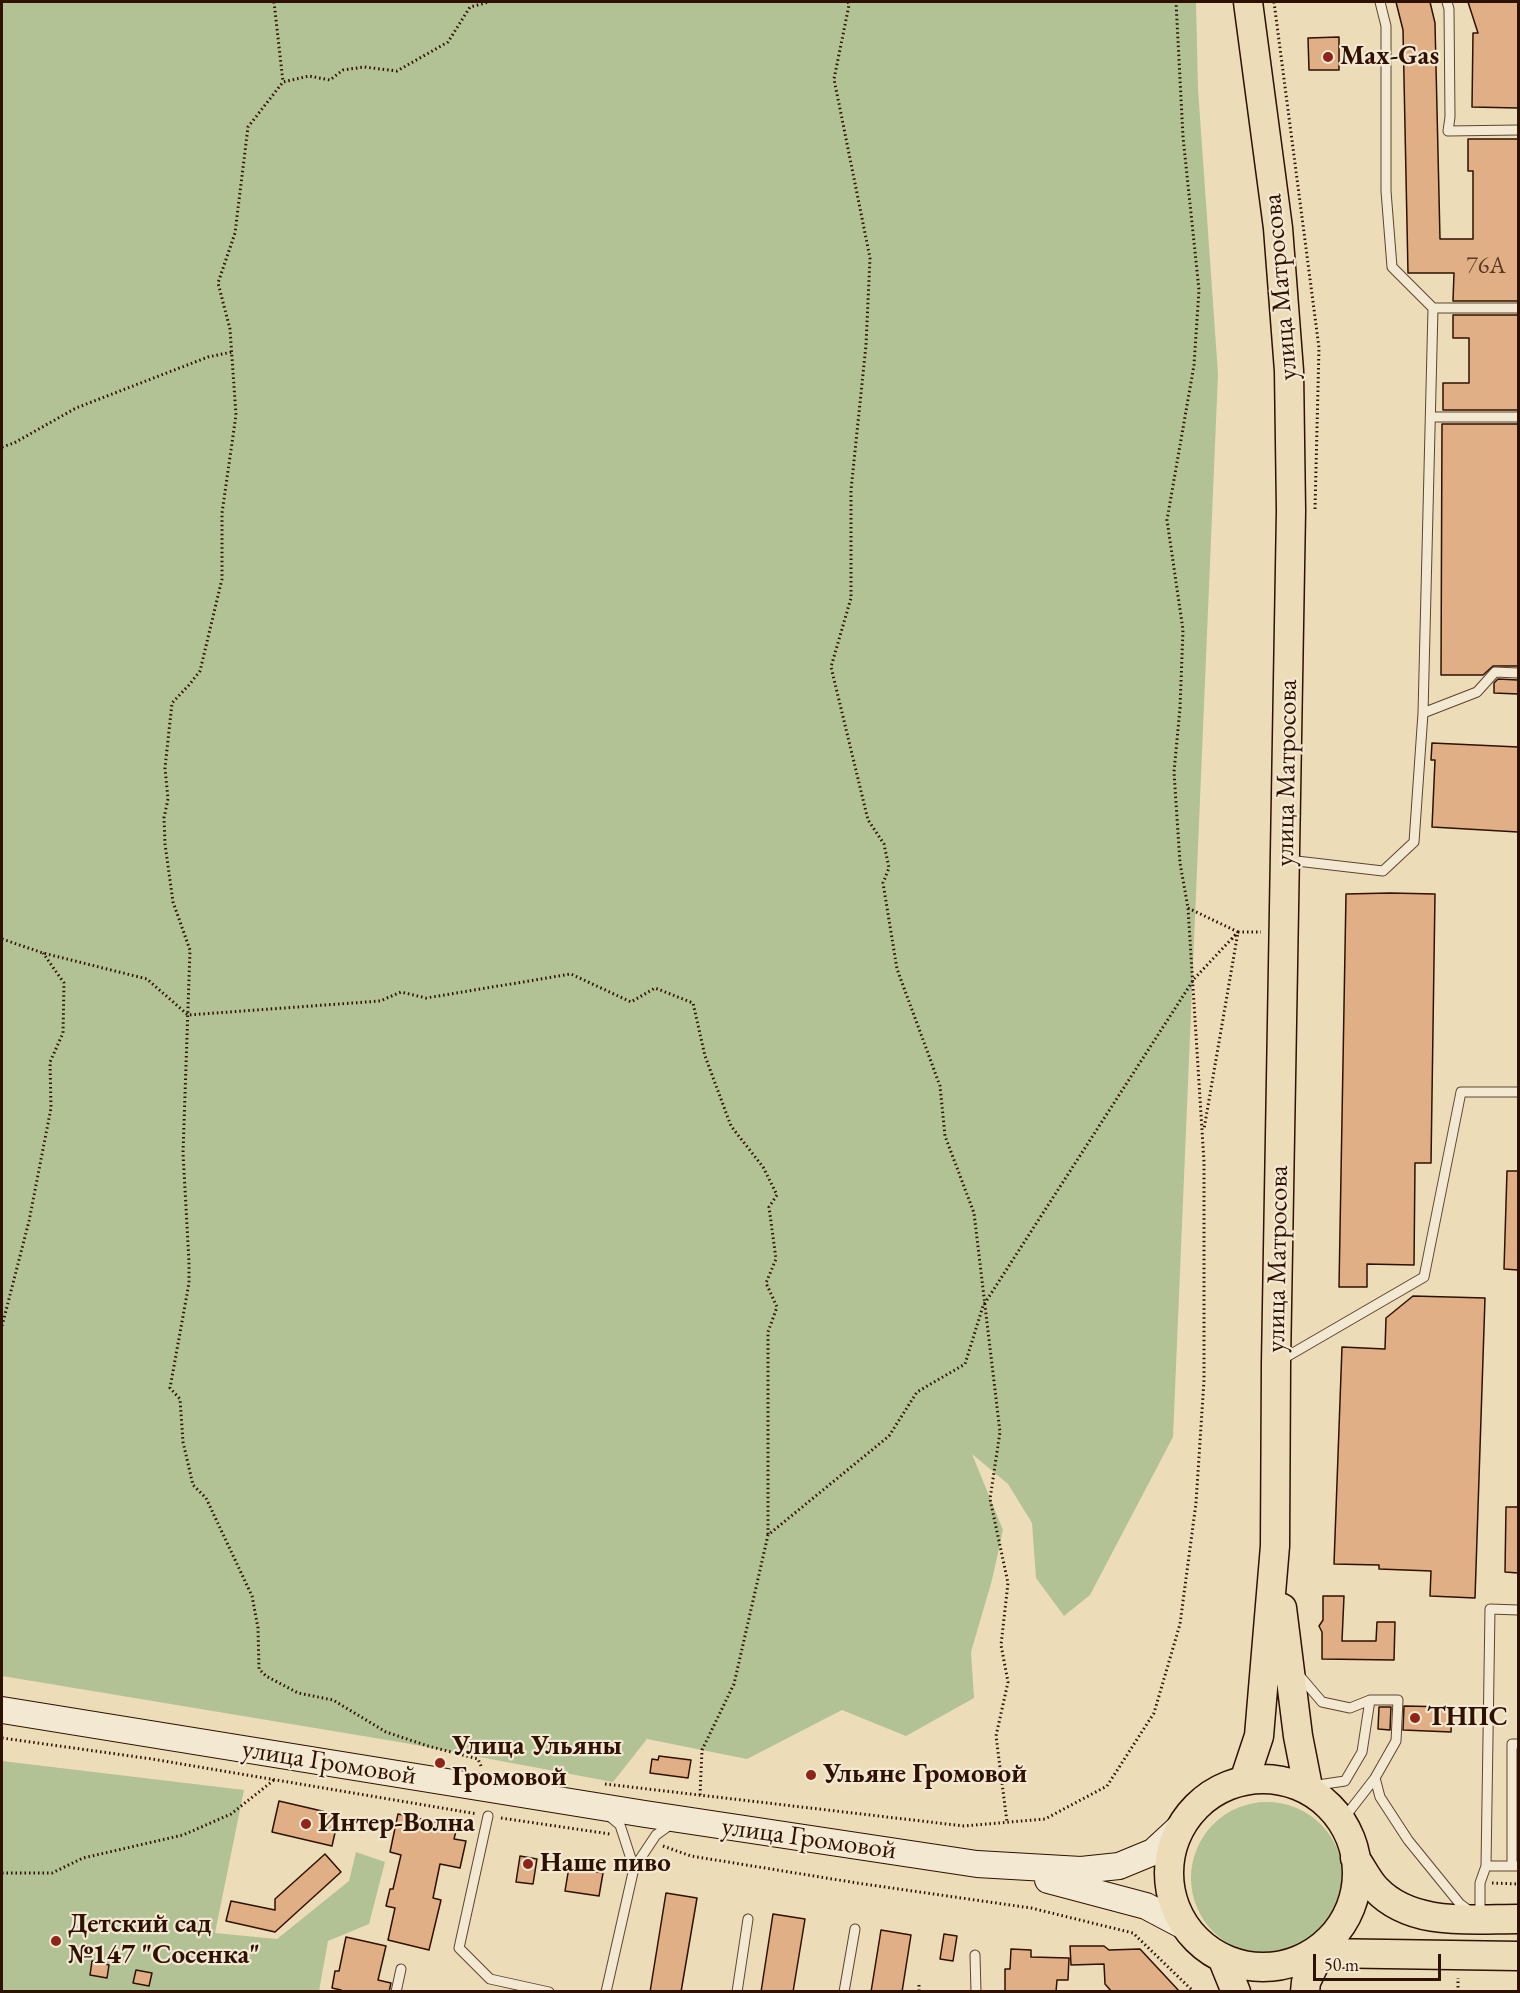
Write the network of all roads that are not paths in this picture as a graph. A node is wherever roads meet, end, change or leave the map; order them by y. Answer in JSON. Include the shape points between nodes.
{"nodes":[{"id":1,"x":1248,"y":2,"type":"edge"},
{"id":2,"x":1380,"y":2,"type":"edge"},
{"id":3,"x":1446,"y":2,"type":"edge"},
{"id":4,"x":1518,"y":130,"type":"edge"},
{"id":5,"x":1433,"y":308,"type":"junction"},
{"id":6,"x":1518,"y":308,"type":"edge"},
{"id":7,"x":1431,"y":417,"type":"junction"},
{"id":8,"x":1518,"y":417,"type":"edge"},
{"id":9,"x":1518,"y":673,"type":"edge"},
{"id":10,"x":1423,"y":713,"type":"junction"},
{"id":11,"x":1285,"y":860,"type":"junction"},
{"id":12,"x":1518,"y":1092,"type":"edge"},
{"id":13,"x":1276,"y":1363,"type":"junction"},
{"id":14,"x":1275,"y":1546,"type":"junction"},
{"id":15,"x":1518,"y":1610,"type":"edge"},
{"id":16,"x":1289,"y":1663,"type":"junction"},
{"id":17,"x":1370,"y":1700,"type":"junction"},
{"id":18,"x":2,"y":1710,"type":"edge"},
{"id":19,"x":1518,"y":1744,"type":"edge"},
{"id":20,"x":1245,"y":1778,"type":"junction"},
{"id":21,"x":1375,"y":1778,"type":"junction"},
{"id":22,"x":1308,"y":1787,"type":"junction"},
{"id":23,"x":599,"y":1807,"type":"junction"},
{"id":24,"x":488,"y":1816,"type":"road end"},
{"id":25,"x":678,"y":1819,"type":"junction"},
{"id":26,"x":1341,"y":1822,"type":"junction"},
{"id":27,"x":1179,"y":1828,"type":"junction"},
{"id":28,"x":1355,"y":1858,"type":"junction"},
{"id":29,"x":977,"y":1864,"type":"junction"},
{"id":30,"x":1486,"y":1866,"type":"junction"},
{"id":31,"x":1515,"y":1866,"type":"edge"},
{"id":32,"x":633,"y":1868,"type":"junction"},
{"id":33,"x":748,"y":1919,"type":"dead end"},
{"id":34,"x":1480,"y":1919,"type":"junction"},
{"id":35,"x":1518,"y":1919,"type":"edge"},
{"id":36,"x":1180,"y":1924,"type":"junction"},
{"id":37,"x":855,"y":1929,"type":"dead end"},
{"id":38,"x":1320,"y":1953,"type":"junction"},
{"id":39,"x":975,"y":1955,"type":"dead end"},
{"id":40,"x":1518,"y":1956,"type":"edge"},
{"id":41,"x":1223,"y":1960,"type":"junction"},
{"id":42,"x":401,"y":1969,"type":"dead end"},
{"id":43,"x":515,"y":1988,"type":"edge"},
{"id":44,"x":396,"y":1992,"type":"edge"},
{"id":45,"x":549,"y":1992,"type":"edge"},
{"id":46,"x":606,"y":1992,"type":"edge"},
{"id":47,"x":737,"y":1992,"type":"edge"},
{"id":48,"x":844,"y":1992,"type":"edge"},
{"id":49,"x":976,"y":1992,"type":"edge"},
{"id":50,"x":1236,"y":1992,"type":"edge"},
{"id":51,"x":1305,"y":1992,"type":"edge"}],
"edges":[{"from":1,"to":11,"type":"main road","name":"улица Матросова","via":[[1278,228],[1289,370],[1291,511]]},
{"from":2,"to":5,"type":"lane","via":[[1386,26],[1386,191],[1392,267]]},
{"from":3,"to":4,"type":"lane","via":[[1448,131]]},
{"from":5,"to":6,"type":"lane"},
{"from":5,"to":7,"type":"lane"},
{"from":7,"to":8,"type":"lane"},
{"from":7,"to":10,"type":"lane"},
{"from":9,"to":10,"type":"lane","via":[[1495,672],[1477,692]]},
{"from":10,"to":11,"type":"lane","via":[[1414,842],[1383,871]]},
{"from":11,"to":13,"type":"main road","name":"улица Матросова"},
{"from":12,"to":13,"type":"lane","via":[[1461,1092],[1424,1277]]},
{"from":13,"to":14,"type":"main road","name":"улица Матросова"},
{"from":14,"to":16,"type":"main road","name":"улица Матросова"},
{"from":14,"to":20,"type":"main road","name":"улица Матросова","via":[[1259,1736]]},
{"from":15,"to":30,"type":"lane","via":[[1490,1609]]},
{"from":16,"to":17,"type":"lane","via":[[1322,1702],[1350,1708]]},
{"from":16,"to":22,"type":"main road","name":"улица Матросова"},
{"from":17,"to":21,"type":"lane","via":[[1398,1700],[1396,1741]]},
{"from":17,"to":22,"type":"lane","via":[[1362,1752],[1345,1781]]},
{"from":18,"to":23,"type":"main road","name":"улица Громовой"},
{"from":19,"to":31,"type":"lane","via":[[1512,1744]]},
{"from":20,"to":22,"type":"main road","via":[[1279,1778]]},
{"from":20,"to":27,"type":"main road","via":[[1208,1798]]},
{"from":21,"to":26,"type":"lane"},
{"from":21,"to":34,"type":"lane","via":[[1380,1797],[1408,1840],[1460,1904]]},
{"from":22,"to":26,"type":"main road","via":[[1331,1805]]},
{"from":23,"to":25,"type":"main road","name":"улица Громовой"},
{"from":23,"to":32,"type":"lane","via":[[620,1825]]},
{"from":24,"to":43,"type":"lane","via":[[459,1948],[490,1978]]},
{"from":25,"to":29,"type":"main road","name":"улица Громовой"},
{"from":25,"to":32,"type":"lane","via":[[656,1835]]},
{"from":26,"to":28,"type":"main road"},
{"from":27,"to":29,"type":"main road","name":"улица Громовой","via":[[1153,1852],[1119,1866],[1081,1870]]},
{"from":27,"to":36,"type":"main road","via":[[1170,1863],[1171,1891]]},
{"from":28,"to":34,"type":"main road","via":[[1376,1889],[1402,1908],[1438,1918]]},
{"from":28,"to":38,"type":"main road","via":[[1353,1892],[1343,1924]]},
{"from":29,"to":36,"type":"main road","name":"улица Громовой","via":[[1146,1906]]},
{"from":30,"to":31,"type":"lane"},
{"from":30,"to":34,"type":"lane","via":[[1480,1883]]},
{"from":32,"to":46,"type":"lane"},
{"from":33,"to":47,"type":"lane"},
{"from":34,"to":35,"type":"main road"},
{"from":36,"to":41,"type":"main road"},
{"from":37,"to":48,"type":"lane"},
{"from":38,"to":40,"type":"main road"},
{"from":38,"to":41,"type":"main road","via":[[1296,1963],[1259,1966]]},
{"from":38,"to":51,"type":"main road"},
{"from":39,"to":49,"type":"lane"},
{"from":41,"to":50,"type":"main road"},
{"from":42,"to":44,"type":"lane"},
{"from":43,"to":45,"type":"lane"}]}
